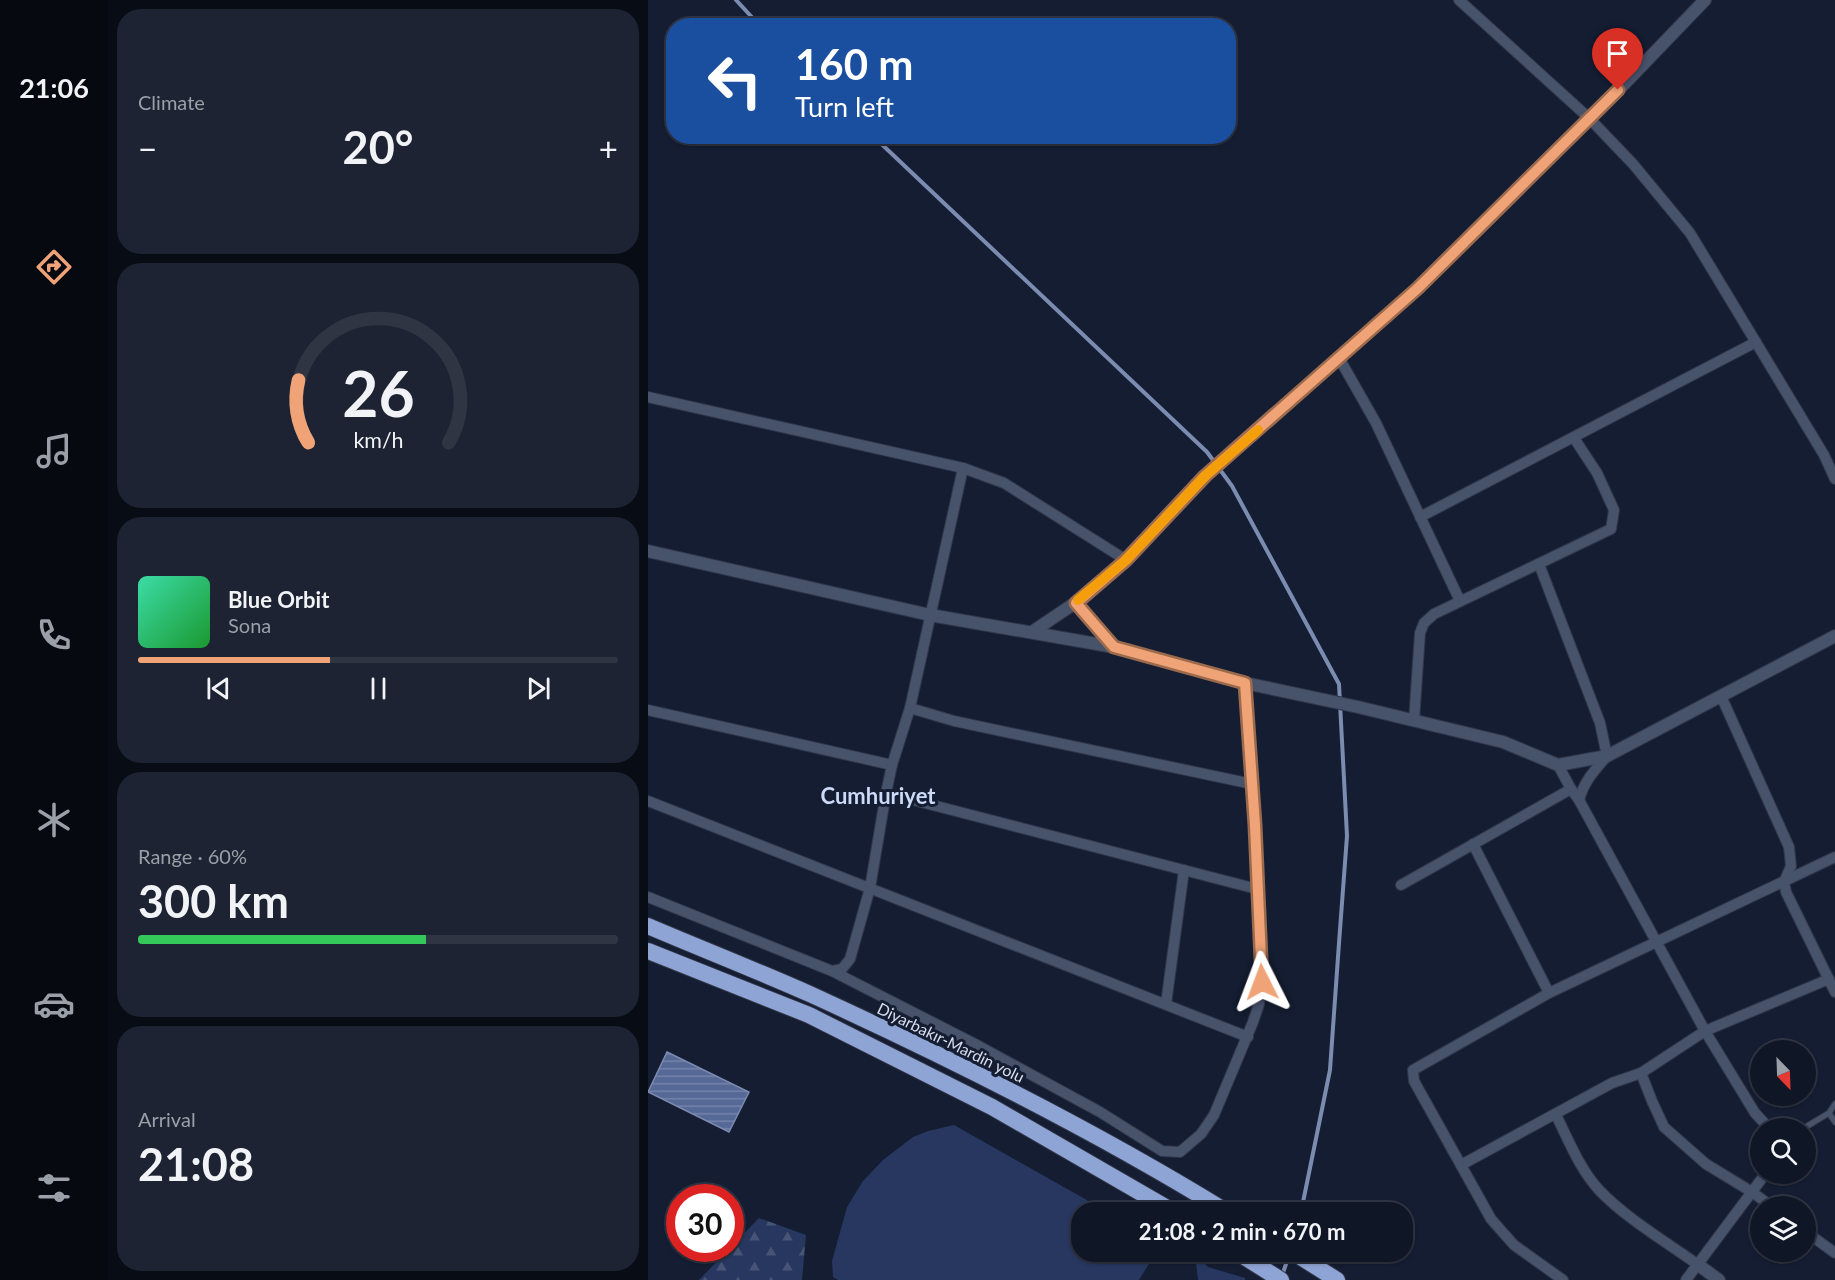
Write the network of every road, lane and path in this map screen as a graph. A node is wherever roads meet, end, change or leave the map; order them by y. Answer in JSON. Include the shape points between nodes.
{"nodes":[{"id":1,"x":1459,"y":0,"type":"edge"},
{"id":2,"x":1706,"y":0,"type":"edge"},
{"id":3,"x":1590,"y":119,"type":"junction"},
{"id":4,"x":1756,"y":342,"type":"junction"},
{"id":5,"x":1339,"y":358,"type":"junction"},
{"id":6,"x":648,"y":397,"type":"edge"},
{"id":7,"x":1574,"y":438,"type":"junction"},
{"id":8,"x":963,"y":468,"type":"junction"},
{"id":9,"x":1835,"y":479,"type":"edge"},
{"id":10,"x":1420,"y":517,"type":"junction"},
{"id":11,"x":648,"y":551,"type":"edge"},
{"id":12,"x":1126,"y":560,"type":"junction"},
{"id":13,"x":1539,"y":564,"type":"junction"},
{"id":14,"x":1460,"y":601,"type":"junction"},
{"id":15,"x":1076,"y":603,"type":"junction"},
{"id":16,"x":930,"y":615,"type":"junction"},
{"id":17,"x":1032,"y":632,"type":"junction"},
{"id":18,"x":1835,"y":636,"type":"edge"},
{"id":19,"x":1114,"y":647,"type":"junction"},
{"id":20,"x":1245,"y":683,"type":"junction"},
{"id":21,"x":1721,"y":696,"type":"junction"},
{"id":22,"x":910,"y":708,"type":"junction"},
{"id":23,"x":648,"y":710,"type":"edge"},
{"id":24,"x":1414,"y":720,"type":"junction"},
{"id":25,"x":1607,"y":756,"type":"junction"},
{"id":26,"x":892,"y":765,"type":"junction"},
{"id":27,"x":1558,"y":765,"type":"junction"},
{"id":28,"x":1252,"y":784,"type":"junction"},
{"id":29,"x":1571,"y":789,"type":"junction"},
{"id":30,"x":886,"y":793,"type":"junction"},
{"id":31,"x":1579,"y":800,"type":"junction"},
{"id":32,"x":648,"y":801,"type":"edge"},
{"id":33,"x":1473,"y":844,"type":"junction"},
{"id":34,"x":1835,"y":857,"type":"edge"},
{"id":35,"x":1184,"y":870,"type":"junction"},
{"id":36,"x":1784,"y":882,"type":"junction"},
{"id":37,"x":1401,"y":885,"type":"dead end"},
{"id":38,"x":870,"y":888,"type":"junction"},
{"id":39,"x":1257,"y":889,"type":"junction"},
{"id":40,"x":648,"y":897,"type":"edge"},
{"id":41,"x":648,"y":926,"type":"edge"},
{"id":42,"x":1656,"y":941,"type":"junction"},
{"id":43,"x":648,"y":951,"type":"edge"},
{"id":44,"x":832,"y":971,"type":"junction"},
{"id":45,"x":1828,"y":979,"type":"junction"},
{"id":46,"x":1835,"y":992,"type":"edge"},
{"id":47,"x":1549,"y":993,"type":"junction"},
{"id":48,"x":1166,"y":1004,"type":"junction"},
{"id":49,"x":1705,"y":1031,"type":"junction"},
{"id":50,"x":1248,"y":1037,"type":"junction"},
{"id":51,"x":1641,"y":1073,"type":"junction"},
{"id":52,"x":1835,"y":1104,"type":"edge"},
{"id":53,"x":1829,"y":1113,"type":"junction"},
{"id":54,"x":1556,"y":1115,"type":"junction"},
{"id":55,"x":1760,"y":1118,"type":"edge"},
{"id":56,"x":1816,"y":1121,"type":"edge"},
{"id":57,"x":1835,"y":1122,"type":"edge"},
{"id":58,"x":1461,"y":1165,"type":"junction"},
{"id":59,"x":1758,"y":1184,"type":"edge"},
{"id":60,"x":1752,"y":1192,"type":"junction"},
{"id":61,"x":1757,"y":1196,"type":"edge"},
{"id":62,"x":1157,"y":1202,"type":"edge"},
{"id":63,"x":1211,"y":1202,"type":"edge"},
{"id":64,"x":1816,"y":1239,"type":"edge"},
{"id":65,"x":1835,"y":1253,"type":"edge"},
{"id":66,"x":1252,"y":1262,"type":"edge"},
{"id":67,"x":1310,"y":1262,"type":"edge"},
{"id":68,"x":1697,"y":1264,"type":"junction"},
{"id":69,"x":1281,"y":1280,"type":"edge"},
{"id":70,"x":1337,"y":1280,"type":"edge"},
{"id":71,"x":1563,"y":1280,"type":"edge"},
{"id":72,"x":1686,"y":1280,"type":"edge"},
{"id":73,"x":1719,"y":1280,"type":"edge"}],
"edges":[{"from":1,"to":3,"type":"street"},
{"from":2,"to":3,"type":"street"},
{"from":3,"to":4,"type":"street","via":[[1689,233]]},
{"from":3,"to":5,"type":"street","via":[[1418,288]]},
{"from":4,"to":7,"type":"street"},
{"from":4,"to":9,"type":"street"},
{"from":5,"to":10,"type":"street","via":[[1376,423]]},
{"from":5,"to":12,"type":"street","via":[[1205,476]]},
{"from":6,"to":8,"type":"street"},
{"from":7,"to":10,"type":"street"},
{"from":7,"to":13,"type":"street","via":[[1597,473],[1614,510],[1611,529]]},
{"from":8,"to":12,"type":"street","via":[[1004,483]]},
{"from":8,"to":16,"type":"street"},
{"from":10,"to":14,"type":"street"},
{"from":11,"to":16,"type":"street"},
{"from":12,"to":15,"type":"street"},
{"from":13,"to":14,"type":"street"},
{"from":13,"to":25,"type":"street","via":[[1600,723]]},
{"from":14,"to":24,"type":"street","via":[[1434,614],[1420,633]]},
{"from":15,"to":17,"type":"street"},
{"from":15,"to":19,"type":"street"},
{"from":16,"to":17,"type":"street"},
{"from":16,"to":22,"type":"street"},
{"from":17,"to":19,"type":"street"},
{"from":18,"to":21,"type":"street"},
{"from":19,"to":20,"type":"street"},
{"from":20,"to":24,"type":"street"},
{"from":20,"to":28,"type":"street"},
{"from":21,"to":25,"type":"street"},
{"from":21,"to":36,"type":"street","via":[[1789,847],[1791,866]]},
{"from":22,"to":26,"type":"street"},
{"from":22,"to":28,"type":"street","via":[[954,721]]},
{"from":23,"to":26,"type":"street"},
{"from":24,"to":27,"type":"street","via":[[1503,742]]},
{"from":25,"to":27,"type":"street"},
{"from":25,"to":31,"type":"street","via":[[1583,786]]},
{"from":26,"to":30,"type":"street"},
{"from":27,"to":29,"type":"street"},
{"from":28,"to":39,"type":"street"},
{"from":29,"to":31,"type":"street"},
{"from":29,"to":33,"type":"street"},
{"from":30,"to":35,"type":"street"},
{"from":30,"to":38,"type":"street"},
{"from":31,"to":42,"type":"street"},
{"from":32,"to":38,"type":"street"},
{"from":33,"to":37,"type":"street"},
{"from":33,"to":47,"type":"street"},
{"from":34,"to":36,"type":"street"},
{"from":35,"to":39,"type":"street"},
{"from":35,"to":48,"type":"street"},
{"from":36,"to":42,"type":"street"},
{"from":36,"to":45,"type":"street"},
{"from":38,"to":44,"type":"street","via":[[850,959],[842,969]]},
{"from":38,"to":48,"type":"street"},
{"from":39,"to":50,"type":"street","via":[[1262,982]]},
{"from":40,"to":44,"type":"street"},
{"from":41,"to":63,"type":"highway","name":"Diyarbakır-Mardin yolu","via":[[810,995],[1020,1095]]},
{"from":42,"to":47,"type":"street"},
{"from":42,"to":49,"type":"street"},
{"from":43,"to":62,"type":"highway","via":[[809,1015],[992,1107]]},
{"from":44,"to":50,"type":"street","via":[[1100,1112],[1162,1151],[1180,1152],[1201,1134],[1214,1115]]},
{"from":45,"to":46,"type":"street"},
{"from":45,"to":49,"type":"street"},
{"from":47,"to":58,"type":"street","via":[[1413,1070],[1414,1081]]},
{"from":48,"to":50,"type":"street"},
{"from":49,"to":51,"type":"street"},
{"from":49,"to":55,"type":"street"},
{"from":51,"to":54,"type":"street","via":[[1612,1083]]},
{"from":51,"to":60,"type":"street","via":[[1664,1127],[1706,1164]]},
{"from":52,"to":53,"type":"lane"},
{"from":53,"to":56,"type":"lane"},
{"from":53,"to":57,"type":"lane"},
{"from":54,"to":58,"type":"street"},
{"from":54,"to":68,"type":"street","via":[[1578,1161],[1600,1191]]},
{"from":58,"to":71,"type":"street","via":[[1491,1219],[1514,1245]]},
{"from":59,"to":60,"type":"street"},
{"from":60,"to":61,"type":"street"},
{"from":60,"to":68,"type":"street"},
{"from":64,"to":65,"type":"street"},
{"from":66,"to":69,"type":"highway"},
{"from":67,"to":70,"type":"highway"},
{"from":68,"to":72,"type":"street"},
{"from":68,"to":73,"type":"street"}]}
